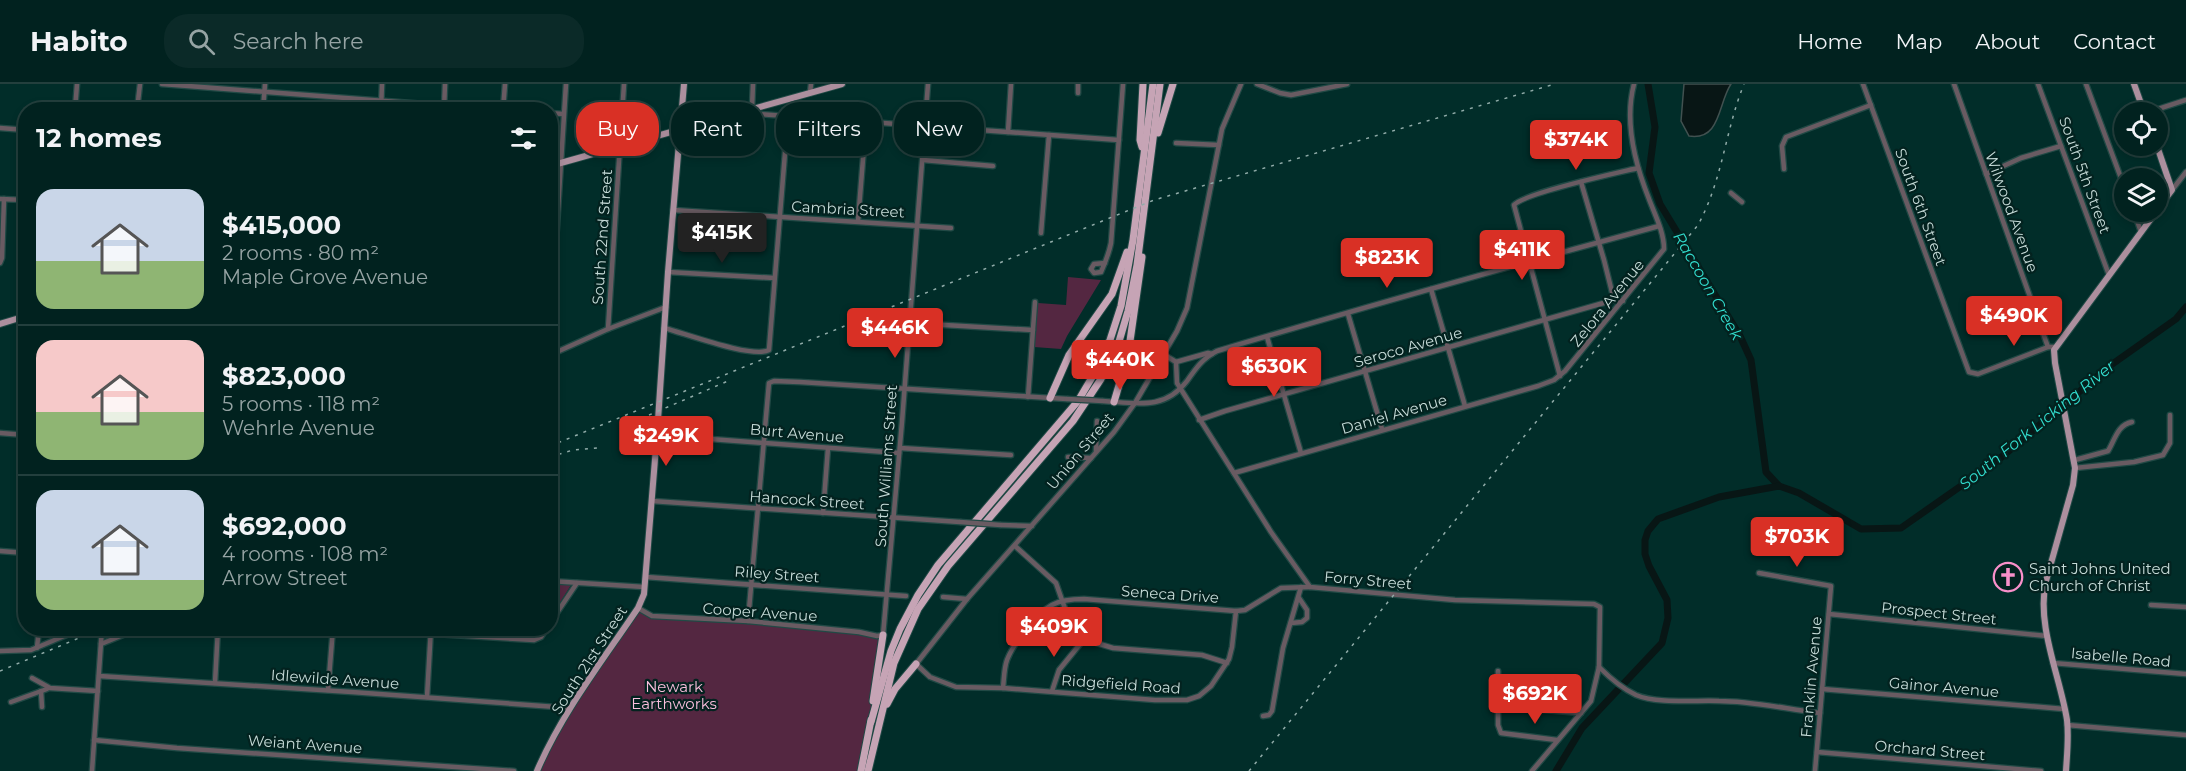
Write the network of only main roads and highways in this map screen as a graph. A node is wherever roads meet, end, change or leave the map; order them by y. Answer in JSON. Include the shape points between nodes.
{"nodes":[{"id":1,"x":684,"y":84,"type":"edge"},
{"id":2,"x":842,"y":84,"type":"edge"},
{"id":3,"x":1143,"y":84,"type":"edge"},
{"id":4,"x":1153,"y":84,"type":"edge"},
{"id":5,"x":1160,"y":84,"type":"edge"},
{"id":6,"x":1173,"y":84,"type":"edge"},
{"id":7,"x":2134,"y":84,"type":"edge"},
{"id":8,"x":683,"y":102,"type":"edge"},
{"id":9,"x":2140,"y":102,"type":"edge"},
{"id":10,"x":764,"y":105,"type":"edge"},
{"id":11,"x":671,"y":131,"type":"edge"},
{"id":12,"x":1152,"y":149,"type":"junction"},
{"id":13,"x":1143,"y":154,"type":"junction"},
{"id":14,"x":678,"y":156,"type":"edge"},
{"id":15,"x":558,"y":164,"type":"edge"},
{"id":16,"x":2168,"y":178,"type":"edge"},
{"id":17,"x":2168,"y":195,"type":"edge"},
{"id":18,"x":1136,"y":220,"type":"junction"},
{"id":19,"x":2148,"y":222,"type":"edge"},
{"id":20,"x":1139,"y":250,"type":"junction"},
{"id":21,"x":18,"y":318,"type":"edge"},
{"id":22,"x":0,"y":324,"type":"edge"},
{"id":23,"x":1050,"y":398,"type":"road end"},
{"id":24,"x":1114,"y":402,"type":"road end"},
{"id":25,"x":883,"y":635,"type":"road end"},
{"id":26,"x":916,"y":664,"type":"road end"},
{"id":27,"x":870,"y":722,"type":"junction"},
{"id":28,"x":879,"y":723,"type":"junction"},
{"id":29,"x":537,"y":771,"type":"edge"},
{"id":30,"x":861,"y":771,"type":"edge"},
{"id":31,"x":868,"y":771,"type":"edge"},
{"id":32,"x":2066,"y":771,"type":"edge"}],
"edges":[{"from":1,"to":8,"type":"main road","name":"South 21st Street"},
{"from":2,"to":10,"type":"main road"},
{"from":3,"to":13,"type":"highway"},
{"from":4,"to":13,"type":"highway"},
{"from":5,"to":12,"type":"highway"},
{"from":6,"to":12,"type":"highway"},
{"from":7,"to":9,"type":"main road"},
{"from":11,"to":15,"type":"main road"},
{"from":12,"to":20,"type":"highway"},
{"from":13,"to":18,"type":"highway"},
{"from":14,"to":29,"type":"main road","name":"South 21st Street","via":[[642,600],[570,708]]},
{"from":16,"to":17,"type":"main road","via":[[2172,190]]},
{"from":18,"to":23,"type":"highway","via":[[1117,285],[1069,355]]},
{"from":18,"to":27,"type":"highway","via":[[1115,328],[1094,374],[1071,411],[951,549],[918,594],[891,651]]},
{"from":19,"to":32,"type":"main road","via":[[2051,347],[2075,464],[2073,485],[2044,590],[2048,636],[2067,724]]},
{"from":20,"to":24,"type":"highway","via":[[1141,276],[1125,370]]},
{"from":20,"to":28,"type":"highway","via":[[1124,327],[1101,379],[1072,421],[930,591],[898,652]]},
{"from":21,"to":22,"type":"main road"},
{"from":25,"to":27,"type":"highway"},
{"from":26,"to":28,"type":"highway","via":[[889,700]]},
{"from":27,"to":30,"type":"highway"},
{"from":28,"to":31,"type":"highway"}]}
